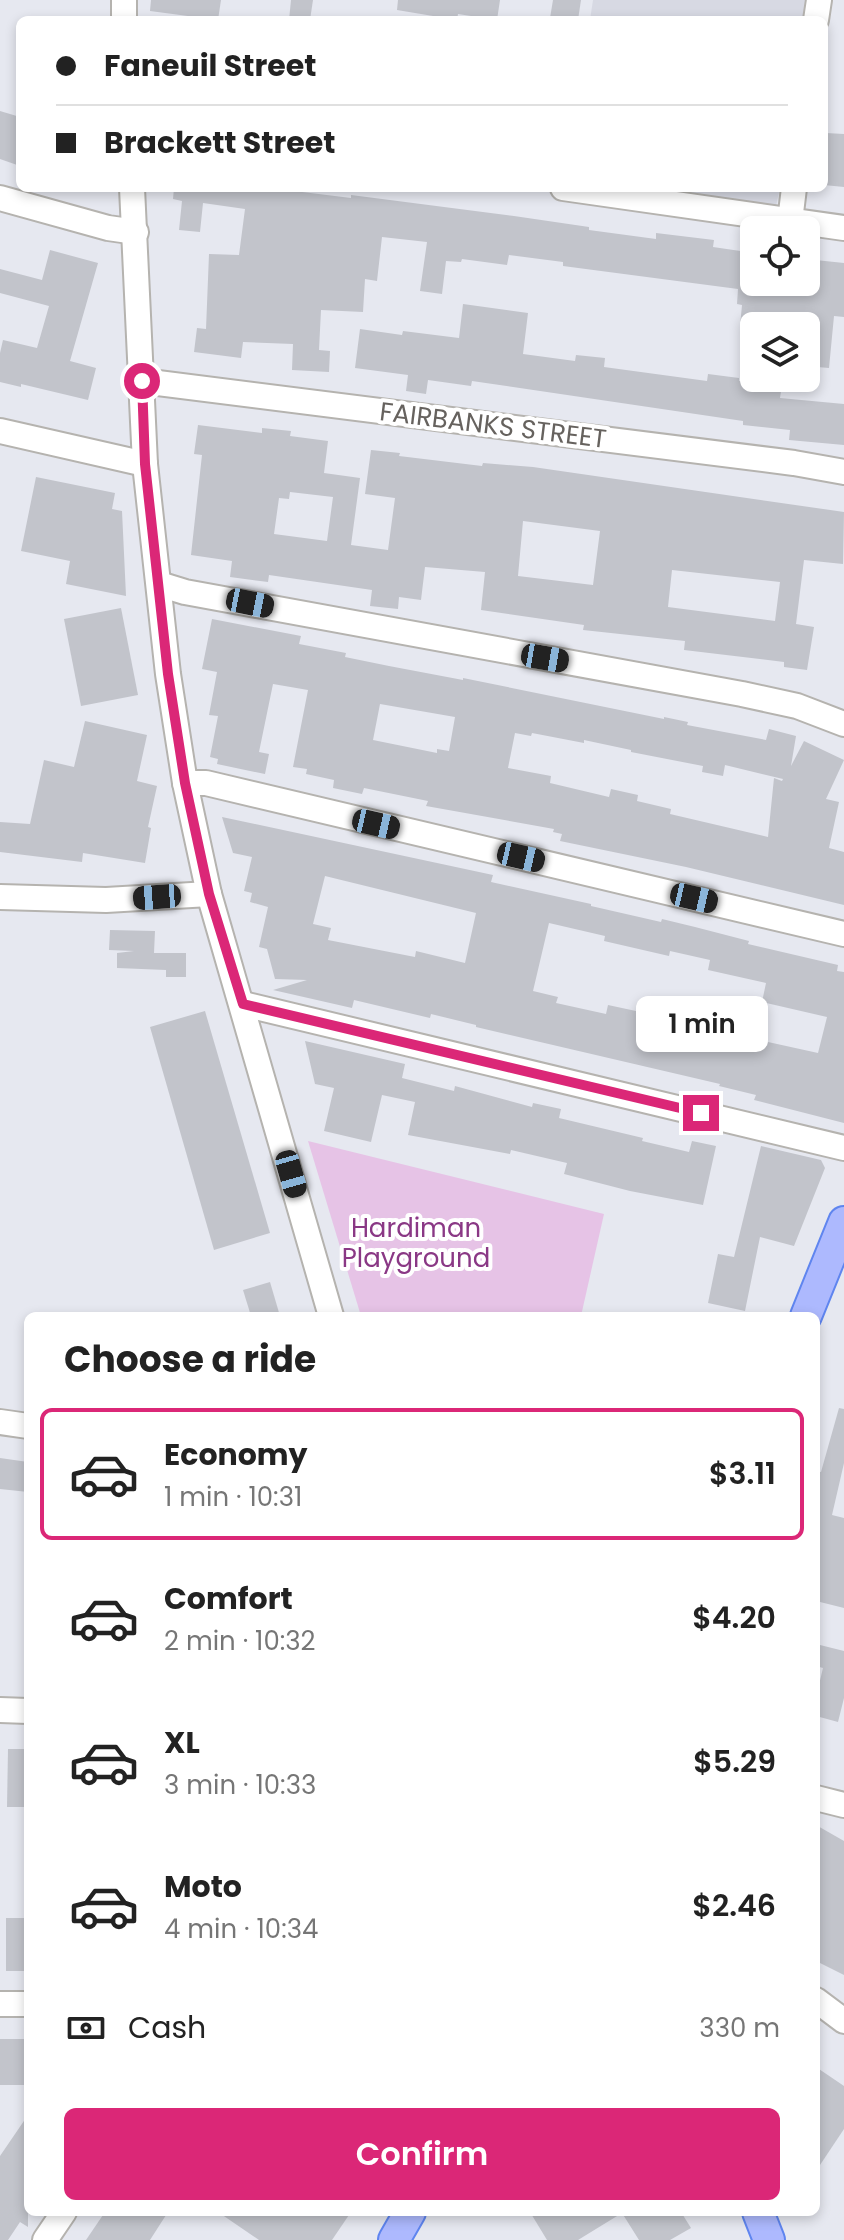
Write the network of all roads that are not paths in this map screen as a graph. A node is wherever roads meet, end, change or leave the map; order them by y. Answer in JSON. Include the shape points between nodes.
{"nodes":[{"id":1,"x":132,"y":192,"type":"edge"},
{"id":2,"x":591,"y":192,"type":"edge"},
{"id":3,"x":794,"y":192,"type":"edge"},
{"id":4,"x":0,"y":198,"type":"edge"},
{"id":5,"x":756,"y":216,"type":"edge"},
{"id":6,"x":791,"y":216,"type":"edge"},
{"id":7,"x":820,"y":225,"type":"edge"},
{"id":8,"x":844,"y":228,"type":"edge"},
{"id":9,"x":136,"y":232,"type":"junction"},
{"id":10,"x":142,"y":381,"type":"junction"},
{"id":11,"x":0,"y":431,"type":"edge"},
{"id":12,"x":145,"y":464,"type":"junction"},
{"id":13,"x":844,"y":472,"type":"edge"},
{"id":14,"x":159,"y":584,"type":"junction"},
{"id":15,"x":844,"y":724,"type":"edge"},
{"id":16,"x":185,"y":783,"type":"junction"},
{"id":17,"x":209,"y":894,"type":"junction"},
{"id":18,"x":0,"y":897,"type":"edge"},
{"id":19,"x":844,"y":934,"type":"edge"},
{"id":20,"x":243,"y":1004,"type":"junction"},
{"id":21,"x":844,"y":1148,"type":"edge"},
{"id":22,"x":844,"y":1222,"type":"edge"},
{"id":23,"x":330,"y":1312,"type":"edge"},
{"id":24,"x":808,"y":1312,"type":"edge"},
{"id":25,"x":0,"y":1422,"type":"edge"},
{"id":26,"x":24,"y":1425,"type":"edge"},
{"id":27,"x":0,"y":1710,"type":"edge"},
{"id":28,"x":24,"y":1711,"type":"edge"},
{"id":29,"x":820,"y":1799,"type":"edge"},
{"id":30,"x":844,"y":1805,"type":"edge"},
{"id":31,"x":820,"y":2003,"type":"edge"},
{"id":32,"x":0,"y":2004,"type":"edge"},
{"id":33,"x":24,"y":2004,"type":"edge"},
{"id":34,"x":844,"y":2021,"type":"edge"},
{"id":35,"x":61,"y":2216,"type":"edge"},
{"id":36,"x":408,"y":2216,"type":"edge"},
{"id":37,"x":760,"y":2216,"type":"edge"},
{"id":38,"x":45,"y":2240,"type":"edge"},
{"id":39,"x":394,"y":2240,"type":"edge"},
{"id":40,"x":769,"y":2240,"type":"edge"}],
"edges":[{"from":1,"to":9,"type":"street"},
{"from":2,"to":5,"type":"street"},
{"from":3,"to":6,"type":"street"},
{"from":4,"to":9,"type":"street"},
{"from":7,"to":8,"type":"street"},
{"from":9,"to":10,"type":"street"},
{"from":10,"to":12,"type":"street"},
{"from":10,"to":13,"type":"street","name":"FAIRBANKS STREET"},
{"from":11,"to":12,"type":"street"},
{"from":12,"to":14,"type":"street"},
{"from":14,"to":15,"type":"street","via":[[742,694],[797,706]]},
{"from":14,"to":16,"type":"street"},
{"from":16,"to":17,"type":"street"},
{"from":16,"to":19,"type":"street","via":[[206,783]]},
{"from":17,"to":18,"type":"street","via":[[106,900]]},
{"from":17,"to":20,"type":"street"},
{"from":20,"to":21,"type":"street"},
{"from":20,"to":23,"type":"street"},
{"from":22,"to":24,"type":"main road"},
{"from":25,"to":26,"type":"street"},
{"from":27,"to":28,"type":"street"},
{"from":29,"to":30,"type":"street"},
{"from":31,"to":34,"type":"street"},
{"from":32,"to":33,"type":"street"},
{"from":35,"to":38,"type":"street"},
{"from":36,"to":39,"type":"main road"},
{"from":37,"to":40,"type":"main road"}]}
